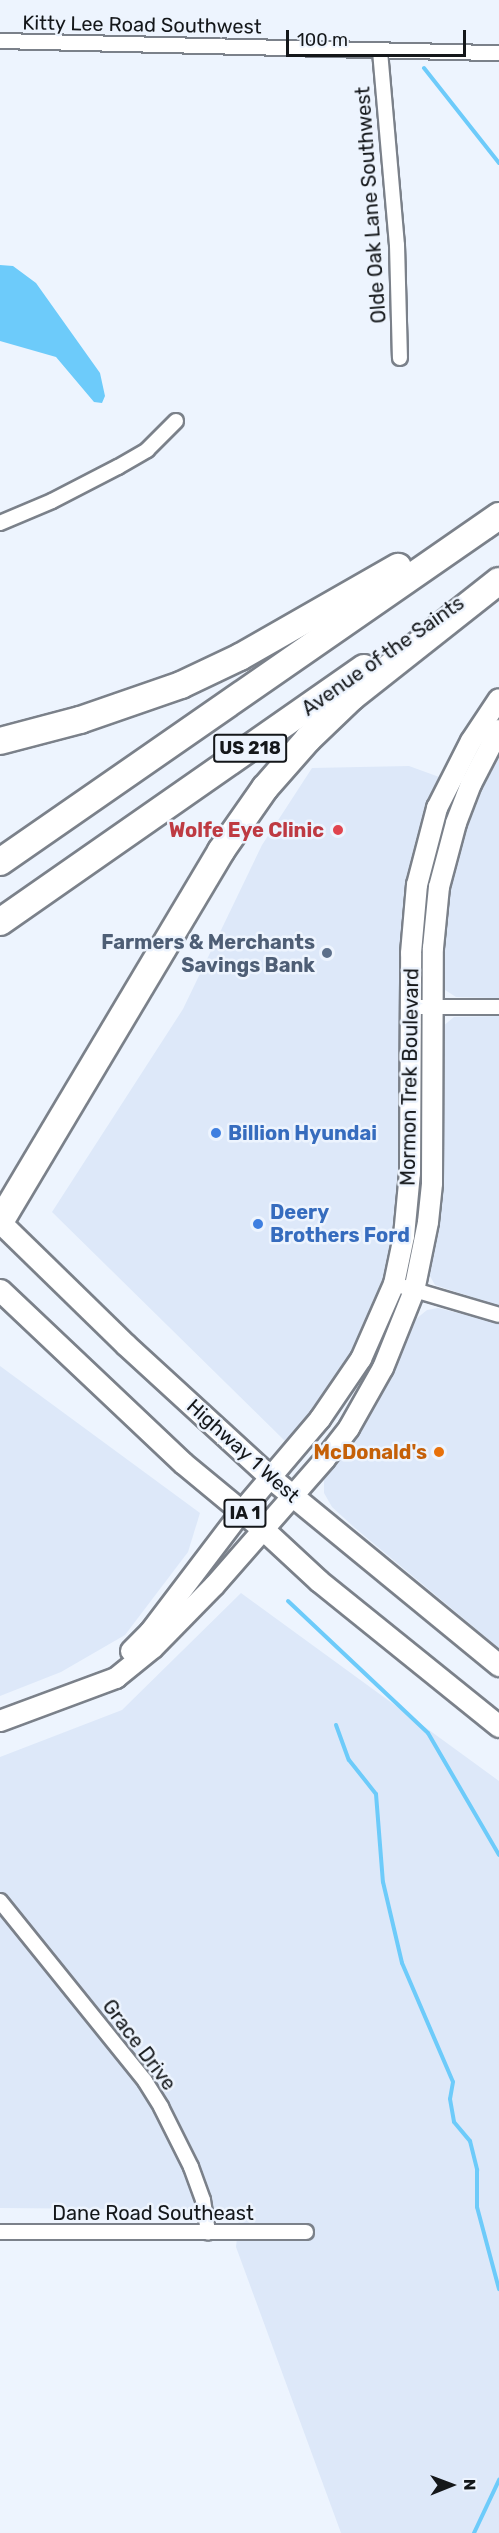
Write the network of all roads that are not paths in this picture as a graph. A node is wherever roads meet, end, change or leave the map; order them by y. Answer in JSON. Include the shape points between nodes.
{"nodes":[{"id":1,"x":0,"y":41,"type":"edge"},
{"id":2,"x":380,"y":51,"type":"junction"},
{"id":3,"x":499,"y":52,"type":"edge"},
{"id":4,"x":400,"y":358,"type":"dead end"},
{"id":5,"x":176,"y":421,"type":"dead end"},
{"id":6,"x":499,"y":507,"type":"edge"},
{"id":7,"x":499,"y":516,"type":"edge"},
{"id":8,"x":0,"y":522,"type":"edge"},
{"id":9,"x":499,"y":575,"type":"edge"},
{"id":10,"x":499,"y":581,"type":"edge"},
{"id":11,"x":499,"y":699,"type":"edge"},
{"id":12,"x":499,"y":730,"type":"edge"},
{"id":13,"x":0,"y":741,"type":"edge"},
{"id":14,"x":0,"y":862,"type":"edge"},
{"id":15,"x":0,"y":922,"type":"edge"},
{"id":16,"x":411,"y":1007,"type":"junction"},
{"id":17,"x":433,"y":1007,"type":"junction"},
{"id":18,"x":499,"y":1007,"type":"edge"},
{"id":19,"x":0,"y":1222,"type":"edge"},
{"id":20,"x":394,"y":1284,"type":"junction"},
{"id":21,"x":0,"y":1290,"type":"edge"},
{"id":22,"x":414,"y":1291,"type":"junction"},
{"id":23,"x":499,"y":1315,"type":"edge"},
{"id":24,"x":271,"y":1478,"type":"junction"},
{"id":25,"x":292,"y":1496,"type":"junction"},
{"id":26,"x":242,"y":1511,"type":"junction"},
{"id":27,"x":264,"y":1530,"type":"junction"},
{"id":28,"x":499,"y":1665,"type":"edge"},
{"id":29,"x":87,"y":1691,"type":"junction"},
{"id":30,"x":0,"y":1721,"type":"edge"},
{"id":31,"x":499,"y":1726,"type":"edge"},
{"id":32,"x":0,"y":1901,"type":"edge"},
{"id":33,"x":0,"y":2232,"type":"edge"},
{"id":34,"x":306,"y":2232,"type":"dead end"},
{"id":35,"x":208,"y":2233,"type":"junction"}],
"edges":[{"from":1,"to":2,"type":"street","name":"Kitty Lee Road Southwest"},
{"from":2,"to":3,"type":"street","name":"Kitty Lee Road Southwest"},
{"from":2,"to":4,"type":"street","name":"Olde Oak Lane Southwest","via":[[397,245]]},
{"from":5,"to":8,"type":"street","via":[[147,450],[118,467]]},
{"from":6,"to":13,"type":"highway","via":[[213,671],[121,707]]},
{"from":7,"to":14,"type":"highway","number":"US 218"},
{"from":9,"to":15,"type":"highway","name":"Avenue of the Saints","number":"US 218"},
{"from":10,"to":19,"type":"highway","via":[[352,698],[308,739],[265,788],[221,851]]},
{"from":11,"to":16,"type":"main road","name":"Mormon Trek Boulevard","via":[[454,771],[426,846],[412,924]]},
{"from":12,"to":17,"type":"main road","name":"Mormon Trek Boulevard","via":[[471,784],[447,852],[435,917]]},
{"from":16,"to":17,"type":"street"},
{"from":16,"to":20,"type":"main road","name":"Mormon Trek Boulevard","via":[[410,1173],[404,1236]]},
{"from":17,"to":18,"type":"street"},
{"from":17,"to":22,"type":"main road","name":"Mormon Trek Boulevard","via":[[432,1183]]},
{"from":19,"to":24,"type":"main road","name":"Highway 1 West","number":"IA 1"},
{"from":20,"to":22,"type":"street"},
{"from":20,"to":24,"type":"main road","name":"Mormon Trek Boulevard","via":[[375,1332],[342,1389]]},
{"from":21,"to":26,"type":"main road","number":"IA 1","via":[[175,1455]]},
{"from":22,"to":23,"type":"street"},
{"from":22,"to":25,"type":"main road","name":"Mormon Trek Boulevard","via":[[383,1368],[349,1428]]},
{"from":24,"to":25,"type":"main road","name":"Highway 1 West","number":"IA 1"},
{"from":24,"to":26,"type":"main road","name":"Mormon Trek Boulevard"},
{"from":25,"to":27,"type":"main road","name":"Mormon Trek Boulevard"},
{"from":25,"to":28,"type":"main road","name":"Highway 1 West","number":"IA 1"},
{"from":26,"to":27,"type":"main road","number":"IA 1"},
{"from":26,"to":29,"type":"main road","name":"Mormon Trek Boulevard","via":[[150,1632]]},
{"from":27,"to":29,"type":"main road","name":"Mormon Trek Boulevard","via":[[135,1664]]},
{"from":27,"to":31,"type":"main road","number":"IA 1","via":[[319,1581]]},
{"from":29,"to":30,"type":"main road","name":"Mormon Trek Boulevard"},
{"from":32,"to":35,"type":"street","name":"Grace Drive","via":[[145,2081],[192,2167]]},
{"from":33,"to":35,"type":"street","name":"Dane Road Southeast"},
{"from":34,"to":35,"type":"street","name":"Dane Road Southeast"}]}
